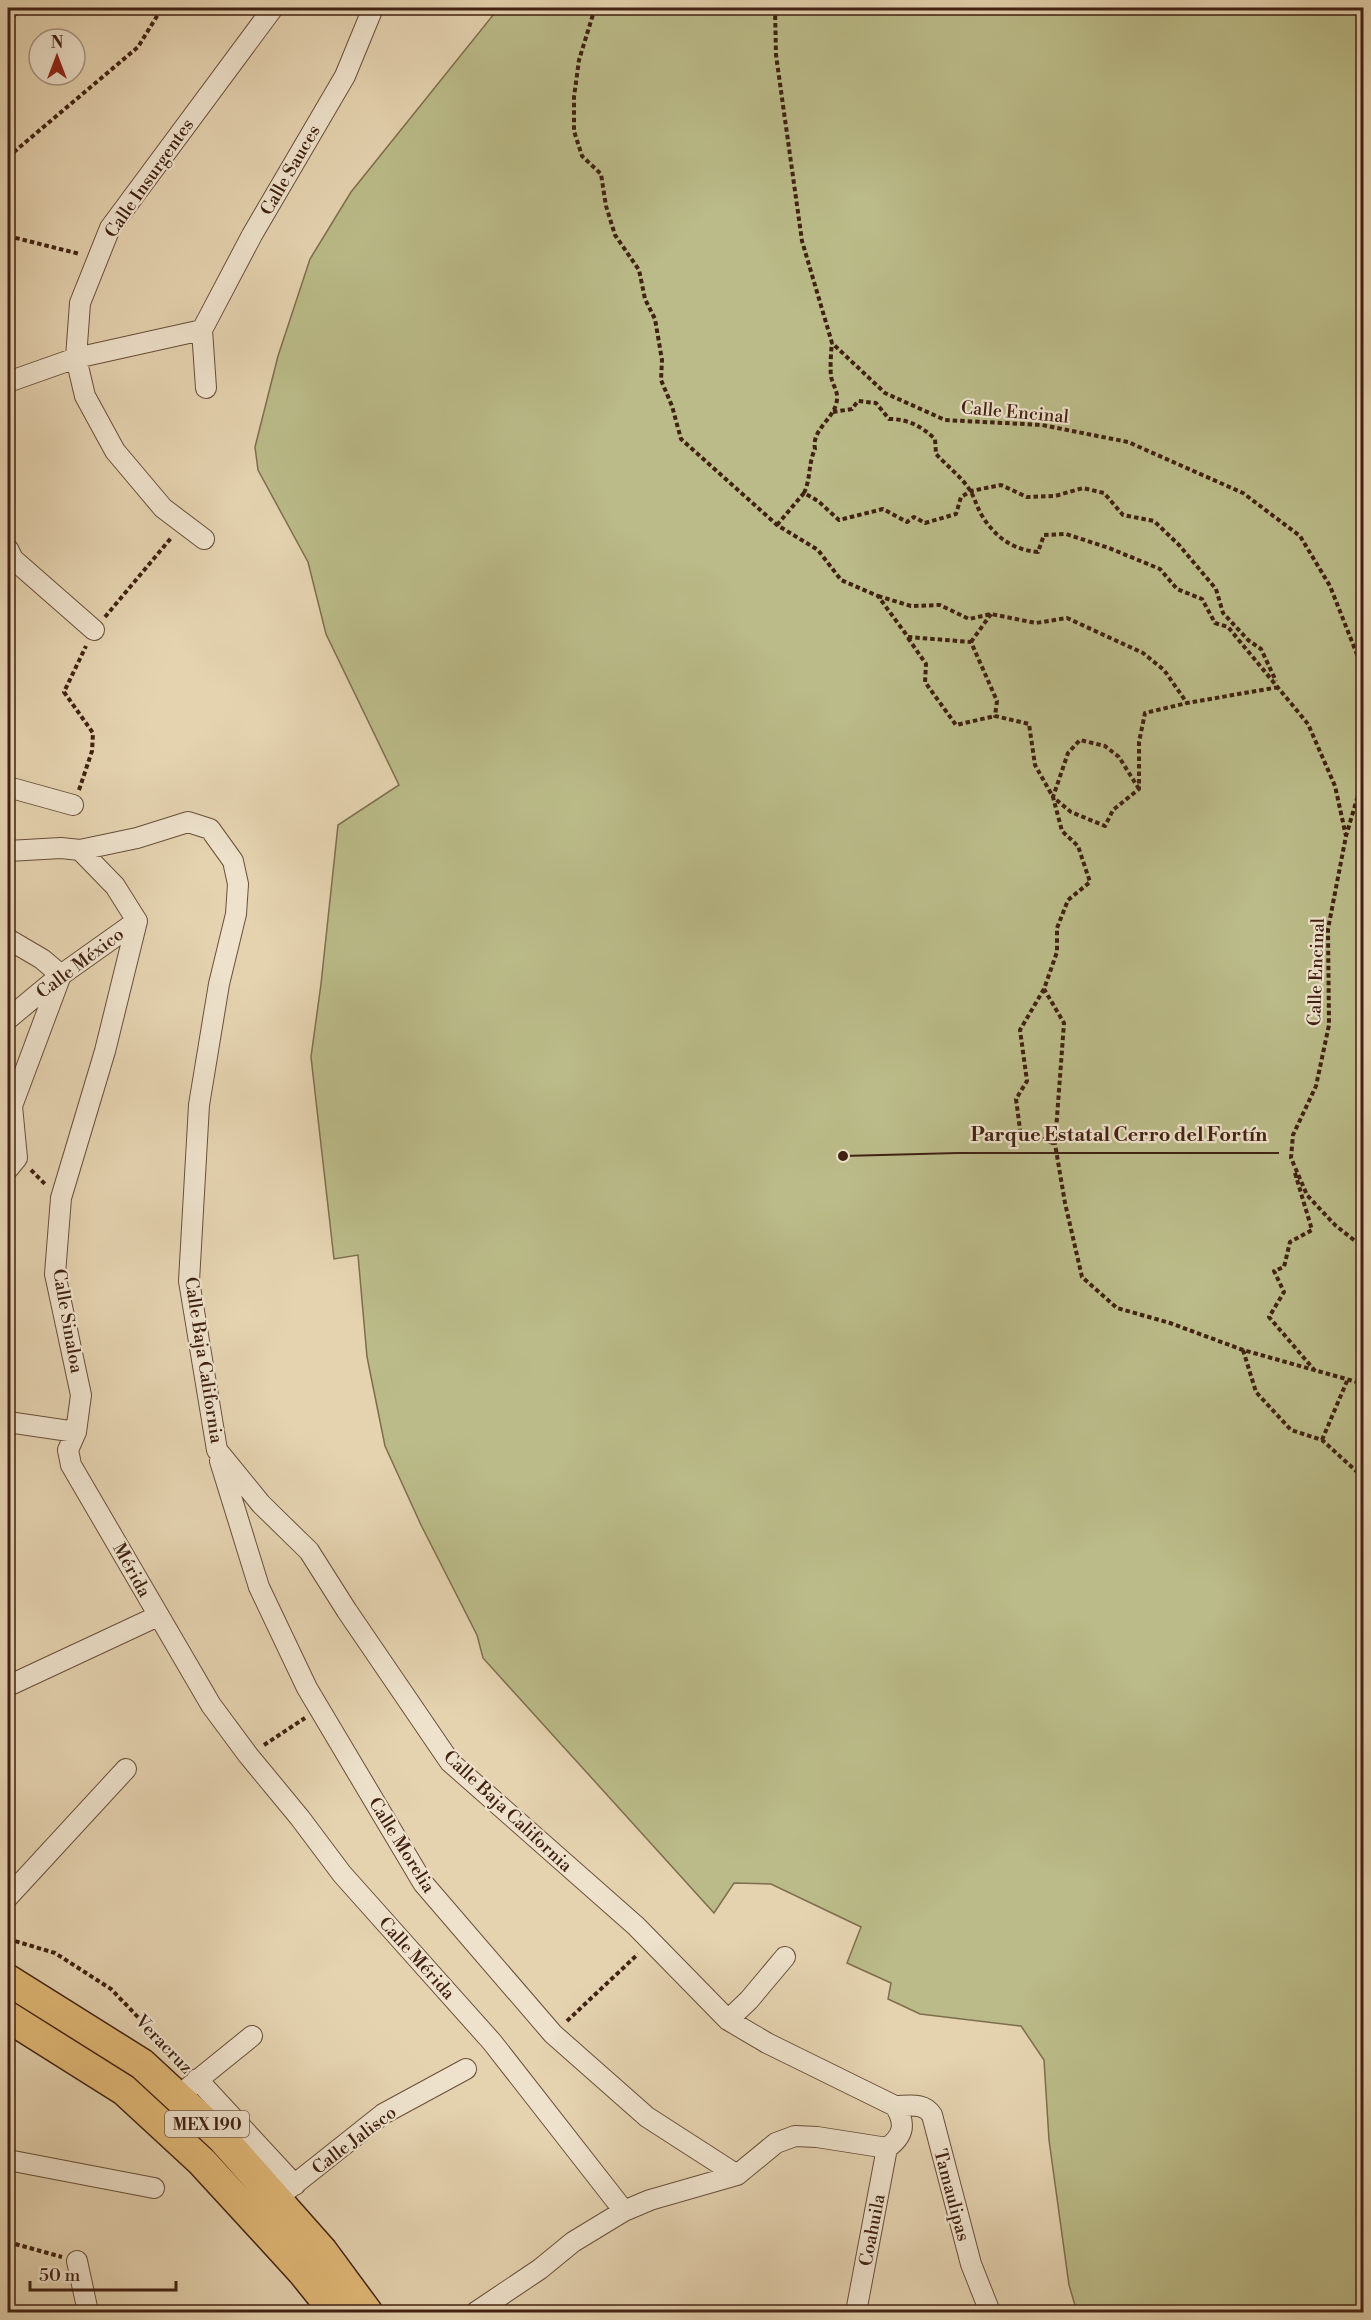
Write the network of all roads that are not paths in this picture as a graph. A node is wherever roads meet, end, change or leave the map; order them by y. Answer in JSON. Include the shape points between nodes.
{"nodes":[{"id":1,"x":273,"y":8,"type":"edge"},
{"id":2,"x":373,"y":8,"type":"edge"},
{"id":3,"x":201,"y":330,"type":"junction"},
{"id":4,"x":76,"y":358,"type":"junction"},
{"id":5,"x":8,"y":382,"type":"edge"},
{"id":6,"x":206,"y":388,"type":"dead end"},
{"id":7,"x":204,"y":539,"type":"dead end"},
{"id":8,"x":8,"y":549,"type":"edge"},
{"id":9,"x":94,"y":630,"type":"road end"},
{"id":10,"x":8,"y":787,"type":"edge"},
{"id":11,"x":73,"y":805,"type":"road end"},
{"id":12,"x":80,"y":850,"type":"junction"},
{"id":13,"x":8,"y":851,"type":"edge"},
{"id":14,"x":137,"y":921,"type":"junction"},
{"id":15,"x":8,"y":939,"type":"edge"},
{"id":16,"x":61,"y":975,"type":"junction"},
{"id":17,"x":8,"y":1019,"type":"edge"},
{"id":18,"x":12,"y":1164,"type":"edge"},
{"id":19,"x":8,"y":1422,"type":"edge"},
{"id":20,"x":76,"y":1432,"type":"junction"},
{"id":21,"x":217,"y":1450,"type":"junction"},
{"id":22,"x":158,"y":1616,"type":"junction"},
{"id":23,"x":8,"y":1686,"type":"edge"},
{"id":24,"x":211,"y":1705,"type":"joint"},
{"id":25,"x":126,"y":1769,"type":"dead end"},
{"id":26,"x":8,"y":1897,"type":"edge"},
{"id":27,"x":785,"y":1957,"type":"dead end"},
{"id":28,"x":8,"y":1980,"type":"edge"},
{"id":29,"x":8,"y":2017,"type":"edge"},
{"id":30,"x":728,"y":2020,"type":"junction"},
{"id":31,"x":252,"y":2036,"type":"dead end"},
{"id":32,"x":466,"y":2069,"type":"dead end"},
{"id":33,"x":188,"y":2088,"type":"junction"},
{"id":34,"x":895,"y":2106,"type":"junction"},
{"id":35,"x":887,"y":2148,"type":"junction"},
{"id":36,"x":8,"y":2160,"type":"edge"},
{"id":37,"x":737,"y":2175,"type":"junction"},
{"id":38,"x":154,"y":2188,"type":"dead end"},
{"id":39,"x":285,"y":2192,"type":"junction"},
{"id":40,"x":624,"y":2211,"type":"junction"},
{"id":41,"x":77,"y":2261,"type":"road end"},
{"id":42,"x":88,"y":2313,"type":"edge"},
{"id":43,"x":335,"y":2313,"type":"edge"},
{"id":44,"x":367,"y":2313,"type":"edge"},
{"id":45,"x":477,"y":2313,"type":"edge"},
{"id":46,"x":856,"y":2313,"type":"edge"},
{"id":47,"x":990,"y":2313,"type":"edge"}],
"edges":[{"from":1,"to":4,"type":"street","name":"Calle Insurgentes","via":[[110,228],[80,303]]},
{"from":2,"to":3,"type":"street","name":"Calle Sauces","via":[[345,75]]},
{"from":3,"to":4,"type":"street"},
{"from":3,"to":6,"type":"street"},
{"from":4,"to":5,"type":"street"},
{"from":4,"to":7,"type":"street","name":"Calle Insurgentes","via":[[85,396],[115,451],[163,508]]},
{"from":8,"to":9,"type":"street","via":[[13,559]]},
{"from":10,"to":11,"type":"street"},
{"from":12,"to":13,"type":"street","name":"Calle Baja California"},
{"from":12,"to":14,"type":"street","name":"Calle México","via":[[115,886]]},
{"from":12,"to":21,"type":"street","name":"Calle Baja California","via":[[188,822],[210,829],[233,861],[238,884],[236,914],[219,984],[199,1105],[189,1281]]},
{"from":14,"to":16,"type":"street","name":"Calle México"},
{"from":14,"to":20,"type":"street","name":"Calle Sinaloa","via":[[105,1051],[61,1198],[55,1274],[81,1395]]},
{"from":15,"to":16,"type":"street"},
{"from":16,"to":17,"type":"street","name":"Calle México"},
{"from":16,"to":18,"type":"street","via":[[12,1106]]},
{"from":19,"to":20,"type":"street"},
{"from":20,"to":22,"type":"street","name":"Mérida","via":[[68,1450],[71,1466]]},
{"from":21,"to":30,"type":"street","name":"Calle Baja California","via":[[261,1504],[309,1551],[450,1762],[636,1926]]},
{"from":21,"to":37,"type":"street","name":"Calle Morelia","via":[[259,1587],[319,1709],[423,1883],[553,2034],[647,2116]]},
{"from":22,"to":23,"type":"street"},
{"from":22,"to":24,"type":"street","name":"Mérida"},
{"from":24,"to":40,"type":"street","name":"Calle Mérida","via":[[342,1874],[492,2042]]},
{"from":25,"to":26,"type":"street"},
{"from":27,"to":30,"type":"street"},
{"from":28,"to":33,"type":"main road","number":"MEX 190","via":[[142,2064]]},
{"from":29,"to":43,"type":"main road","number":"MEX 190","via":[[124,2090],[202,2162]]},
{"from":30,"to":34,"type":"street","name":"Calle Baja California"},
{"from":31,"to":33,"type":"street"},
{"from":32,"to":39,"type":"street","name":"Calle Jalisco","via":[[383,2114]]},
{"from":33,"to":39,"type":"main road","number":"MEX 190","via":[[222,2138]]},
{"from":34,"to":35,"type":"street","via":[[903,2129],[897,2141]]},
{"from":34,"to":47,"type":"street","name":"Tamaulipas","via":[[922,2106],[932,2115],[971,2264]]},
{"from":35,"to":37,"type":"street","via":[[795,2136],[776,2143]]},
{"from":35,"to":46,"type":"street","name":"Coahuila"},
{"from":36,"to":38,"type":"street"},
{"from":37,"to":40,"type":"street"},
{"from":39,"to":44,"type":"main road","number":"MEX 190","via":[[322,2252]]},
{"from":40,"to":45,"type":"street","via":[[573,2242]]},
{"from":41,"to":42,"type":"street"}]}
